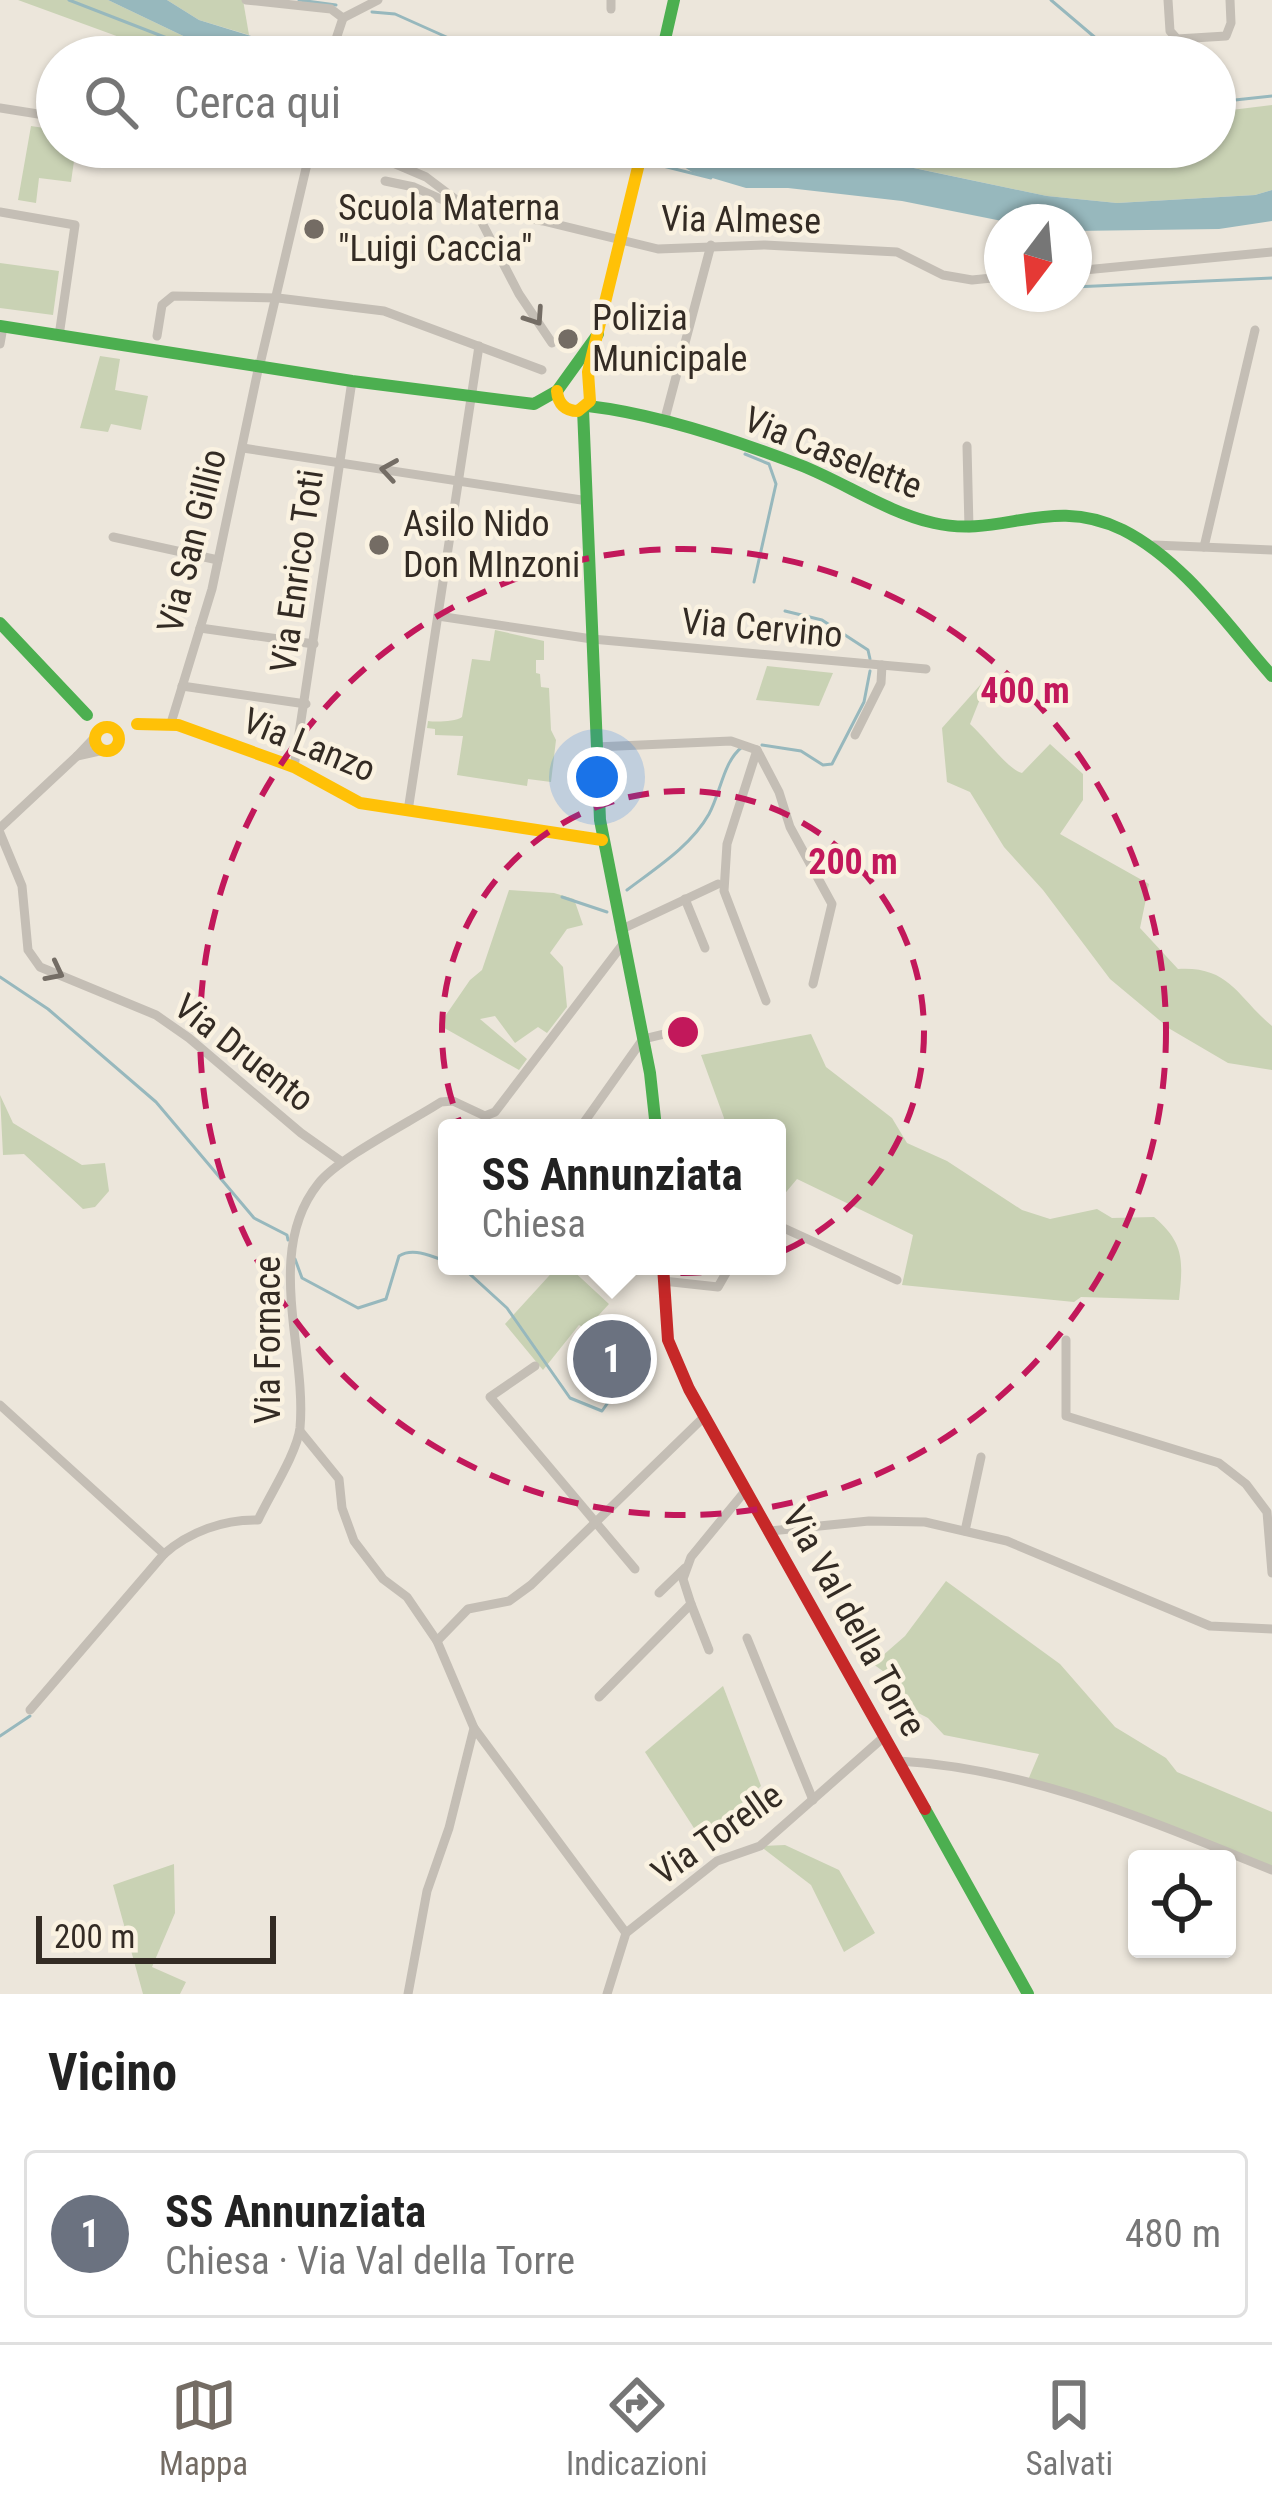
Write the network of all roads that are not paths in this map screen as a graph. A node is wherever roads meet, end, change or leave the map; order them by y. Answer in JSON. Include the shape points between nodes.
{"nodes":[{"id":1,"x":246,"y":0,"type":"edge"},
{"id":2,"x":378,"y":0,"type":"edge"},
{"id":3,"x":674,"y":0,"type":"edge"},
{"id":4,"x":1168,"y":0,"type":"edge"},
{"id":5,"x":1230,"y":0,"type":"edge"},
{"id":6,"x":341,"y":21,"type":"junction"},
{"id":7,"x":336,"y":36,"type":"edge"},
{"id":8,"x":666,"y":36,"type":"edge"},
{"id":9,"x":1175,"y":36,"type":"edge"},
{"id":10,"x":1226,"y":36,"type":"edge"},
{"id":11,"x":0,"y":108,"type":"edge"},
{"id":12,"x":36,"y":114,"type":"edge"},
{"id":13,"x":305,"y":168,"type":"edge"},
{"id":14,"x":405,"y":168,"type":"edge"},
{"id":15,"x":638,"y":168,"type":"edge"},
{"id":16,"x":385,"y":181,"type":"dead end"},
{"id":17,"x":0,"y":212,"type":"edge"},
{"id":18,"x":479,"y":217,"type":"junction"},
{"id":19,"x":622,"y":241,"type":"junction"},
{"id":20,"x":711,"y":245,"type":"junction"},
{"id":21,"x":1272,"y":252,"type":"edge"},
{"id":22,"x":1092,"y":269,"type":"edge"},
{"id":23,"x":984,"y":279,"type":"edge"},
{"id":24,"x":278,"y":298,"type":"junction"},
{"id":25,"x":1,"y":327,"type":"edge"},
{"id":26,"x":1255,"y":330,"type":"dead end"},
{"id":27,"x":598,"y":334,"type":"junction"},
{"id":28,"x":59,"y":336,"type":"junction"},
{"id":29,"x":157,"y":336,"type":"dead end"},
{"id":30,"x":552,"y":343,"type":"dead end"},
{"id":31,"x":0,"y":344,"type":"edge"},
{"id":32,"x":479,"y":346,"type":"junction"},
{"id":33,"x":259,"y":367,"type":"junction"},
{"id":34,"x":542,"y":370,"type":"dead end"},
{"id":35,"x":569,"y":378,"type":"junction"},
{"id":36,"x":352,"y":381,"type":"junction"},
{"id":37,"x":590,"y":387,"type":"junction"},
{"id":38,"x":557,"y":391,"type":"junction"},
{"id":39,"x":470,"y":398,"type":"junction"},
{"id":40,"x":577,"y":408,"type":"junction"},
{"id":41,"x":628,"y":411,"type":"junction"},
{"id":42,"x":664,"y":422,"type":"junction"},
{"id":43,"x":967,"y":446,"type":"dead end"},
{"id":44,"x":243,"y":448,"type":"junction"},
{"id":45,"x":340,"y":462,"type":"junction"},
{"id":46,"x":459,"y":481,"type":"junction"},
{"id":47,"x":588,"y":501,"type":"junction"},
{"id":48,"x":968,"y":528,"type":"junction"},
{"id":49,"x":113,"y":537,"type":"dead end"},
{"id":50,"x":1154,"y":545,"type":"junction"},
{"id":51,"x":1204,"y":547,"type":"junction"},
{"id":52,"x":1272,"y":550,"type":"edge"},
{"id":53,"x":218,"y":560,"type":"junction"},
{"id":54,"x":438,"y":616,"type":"junction"},
{"id":55,"x":0,"y":622,"type":"edge"},
{"id":56,"x":200,"y":628,"type":"junction"},
{"id":57,"x":592,"y":639,"type":"junction"},
{"id":58,"x":314,"y":644,"type":"junction"},
{"id":59,"x":882,"y":665,"type":"junction"},
{"id":60,"x":926,"y":669,"type":"dead end"},
{"id":61,"x":1272,"y":676,"type":"edge"},
{"id":62,"x":182,"y":686,"type":"junction"},
{"id":63,"x":306,"y":704,"type":"junction"},
{"id":64,"x":171,"y":723,"type":"junction"},
{"id":65,"x":105,"y":734,"type":"junction"},
{"id":66,"x":855,"y":735,"type":"dead end"},
{"id":67,"x":596,"y":747,"type":"junction"},
{"id":68,"x":104,"y":750,"type":"joint"},
{"id":69,"x":757,"y":750,"type":"junction"},
{"id":70,"x":76,"y":757,"type":"junction"},
{"id":71,"x":294,"y":767,"type":"junction"},
{"id":72,"x":408,"y":811,"type":"junction"},
{"id":73,"x":0,"y":830,"type":"edge"},
{"id":74,"x":602,"y":840,"type":"junction"},
{"id":75,"x":718,"y":884,"type":"dead end"},
{"id":76,"x":686,"y":899,"type":"junction"},
{"id":77,"x":621,"y":937,"type":"junction"},
{"id":78,"x":705,"y":948,"type":"dead end"},
{"id":79,"x":813,"y":984,"type":"dead end"},
{"id":80,"x":766,"y":1000,"type":"dead end"},
{"id":81,"x":697,"y":1026,"type":"dead end"},
{"id":82,"x":643,"y":1039,"type":"junction"},
{"id":83,"x":586,"y":1119,"type":"edge"},
{"id":84,"x":655,"y":1119,"type":"edge"},
{"id":85,"x":342,"y":1162,"type":"junction"},
{"id":86,"x":786,"y":1229,"type":"edge"},
{"id":87,"x":663,"y":1275,"type":"edge"},
{"id":88,"x":671,"y":1275,"type":"edge"},
{"id":89,"x":725,"y":1275,"type":"edge"},
{"id":90,"x":897,"y":1280,"type":"dead end"},
{"id":91,"x":1066,"y":1340,"type":"dead end"},
{"id":92,"x":535,"y":1366,"type":"dead end"},
{"id":93,"x":0,"y":1405,"type":"edge"},
{"id":94,"x":704,"y":1417,"type":"junction"},
{"id":95,"x":300,"y":1431,"type":"junction"},
{"id":96,"x":981,"y":1457,"type":"dead end"},
{"id":97,"x":746,"y":1490,"type":"junction"},
{"id":98,"x":597,"y":1523,"type":"junction"},
{"id":99,"x":770,"y":1531,"type":"junction"},
{"id":100,"x":965,"y":1532,"type":"junction"},
{"id":101,"x":164,"y":1554,"type":"junction"},
{"id":102,"x":687,"y":1566,"type":"junction"},
{"id":103,"x":635,"y":1569,"type":"dead end"},
{"id":104,"x":1272,"y":1573,"type":"edge"},
{"id":105,"x":658,"y":1593,"type":"dead end"},
{"id":106,"x":691,"y":1604,"type":"junction"},
{"id":107,"x":1272,"y":1629,"type":"edge"},
{"id":108,"x":747,"y":1638,"type":"dead end"},
{"id":109,"x":437,"y":1641,"type":"junction"},
{"id":110,"x":709,"y":1650,"type":"dead end"},
{"id":111,"x":599,"y":1697,"type":"dead end"},
{"id":112,"x":30,"y":1710,"type":"dead end"},
{"id":113,"x":474,"y":1728,"type":"junction"},
{"id":114,"x":885,"y":1736,"type":"junction"},
{"id":115,"x":899,"y":1761,"type":"junction"},
{"id":116,"x":813,"y":1800,"type":"junction"},
{"id":117,"x":1272,"y":1870,"type":"edge"},
{"id":118,"x":626,"y":1934,"type":"junction"},
{"id":119,"x":408,"y":1994,"type":"edge"},
{"id":120,"x":607,"y":1994,"type":"edge"},
{"id":121,"x":1028,"y":1994,"type":"edge"}],
"edges":[{"from":1,"to":6,"type":"street","via":[[331,10]]},
{"from":2,"to":6,"type":"street"},
{"from":3,"to":8,"type":"street"},
{"from":4,"to":9,"type":"street"},
{"from":5,"to":10,"type":"street"},
{"from":6,"to":7,"type":"street"},
{"from":11,"to":12,"type":"street"},
{"from":13,"to":24,"type":"street","name":"Via San Gillio"},
{"from":14,"to":18,"type":"street"},
{"from":15,"to":19,"type":"street"},
{"from":16,"to":18,"type":"street"},
{"from":17,"to":28,"type":"street","via":[[76,226]]},
{"from":18,"to":19,"type":"street","name":"Via Almese","via":[[507,214]]},
{"from":18,"to":30,"type":"street","one_way":true},
{"from":19,"to":20,"type":"street","name":"Via Almese","via":[[658,249]]},
{"from":19,"to":27,"type":"street"},
{"from":20,"to":23,"type":"street","name":"Via Almese","via":[[897,252],[943,275]]},
{"from":20,"to":42,"type":"street"},
{"from":21,"to":22,"type":"street"},
{"from":24,"to":29,"type":"street","via":[[167,298]]},
{"from":24,"to":32,"type":"street","via":[[384,311]]},
{"from":24,"to":33,"type":"street","name":"Via San Gillio"},
{"from":25,"to":28,"type":"street"},
{"from":25,"to":31,"type":"street"},
{"from":26,"to":51,"type":"street"},
{"from":27,"to":35,"type":"street"},
{"from":27,"to":37,"type":"street"},
{"from":28,"to":33,"type":"street"},
{"from":32,"to":34,"type":"street"},
{"from":32,"to":39,"type":"street"},
{"from":33,"to":36,"type":"street"},
{"from":33,"to":44,"type":"street","name":"Via San Gillio"},
{"from":35,"to":37,"type":"street","name":"Via Caselette"},
{"from":35,"to":38,"type":"street"},
{"from":36,"to":39,"type":"street"},
{"from":36,"to":45,"type":"street","name":"Via Enrico Toti"},
{"from":37,"to":40,"type":"street"},
{"from":37,"to":41,"type":"street","name":"Via Caselette"},
{"from":38,"to":39,"type":"street","via":[[534,404]]},
{"from":38,"to":40,"type":"street"},
{"from":39,"to":40,"type":"street","name":"Via Caselette"},
{"from":39,"to":46,"type":"street"},
{"from":40,"to":41,"type":"street","name":"Via Caselette"},
{"from":40,"to":47,"type":"street"},
{"from":41,"to":42,"type":"street","name":"Via Caselette"},
{"from":42,"to":48,"type":"street","name":"Via Caselette","via":[[798,464],[918,520]]},
{"from":43,"to":48,"type":"street"},
{"from":44,"to":45,"type":"street"},
{"from":44,"to":53,"type":"street","name":"Via San Gillio"},
{"from":46,"to":45,"type":"street","one_way":true},
{"from":45,"to":58,"type":"street","name":"Via Enrico Toti"},
{"from":46,"to":47,"type":"street"},
{"from":46,"to":54,"type":"street"},
{"from":47,"to":57,"type":"street"},
{"from":48,"to":50,"type":"street","name":"Via Caselette","via":[[1069,513]]},
{"from":49,"to":53,"type":"street"},
{"from":50,"to":51,"type":"street"},
{"from":50,"to":61,"type":"street"},
{"from":51,"to":52,"type":"street"},
{"from":53,"to":56,"type":"street","name":"Via San Gillio"},
{"from":54,"to":57,"type":"street","name":"Via Cervino"},
{"from":54,"to":72,"type":"street"},
{"from":55,"to":65,"type":"street"},
{"from":56,"to":58,"type":"street"},
{"from":56,"to":62,"type":"street","name":"Via San Gillio"},
{"from":57,"to":59,"type":"street","name":"Via Cervino"},
{"from":57,"to":67,"type":"street"},
{"from":58,"to":63,"type":"street","name":"Via Enrico Toti"},
{"from":59,"to":60,"type":"street","name":"Via Cervino"},
{"from":59,"to":66,"type":"street"},
{"from":62,"to":63,"type":"street"},
{"from":62,"to":64,"type":"street","name":"Via San Gillio"},
{"from":63,"to":71,"type":"street","name":"Via Enrico Toti"},
{"from":64,"to":65,"type":"street","name":"Via Lanzo"},
{"from":64,"to":71,"type":"street","name":"Via Lanzo"},
{"from":65,"to":68,"type":"street","via":[[114,748]]},
{"from":65,"to":70,"type":"street"},
{"from":67,"to":69,"type":"street","via":[[730,741]]},
{"from":67,"to":74,"type":"street"},
{"from":68,"to":70,"type":"street"},
{"from":69,"to":79,"type":"street","via":[[832,904]]},
{"from":69,"to":80,"type":"street","via":[[727,844],[724,891]]},
{"from":70,"to":73,"type":"street"},
{"from":71,"to":72,"type":"street","name":"Via Lanzo","via":[[360,803]]},
{"from":72,"to":74,"type":"street","name":"Via Lanzo"},
{"from":73,"to":85,"type":"street","name":"Via Druento","one_way":true,"via":[[22,886],[28,950],[40,967],[156,1016]]},
{"from":74,"to":77,"type":"street"},
{"from":75,"to":76,"type":"street"},
{"from":76,"to":77,"type":"street"},
{"from":76,"to":78,"type":"street"},
{"from":77,"to":82,"type":"street"},
{"from":77,"to":85,"type":"street","name":"Via Fornace","via":[[495,1112],[441,1102]]},
{"from":81,"to":82,"type":"street"},
{"from":82,"to":83,"type":"street"},
{"from":82,"to":84,"type":"street"},
{"from":85,"to":95,"type":"street","name":"Via Fornace","via":[[304,1206],[291,1252]]},
{"from":86,"to":90,"type":"street"},
{"from":87,"to":94,"type":"street","name":"Via Val della Torre","via":[[668,1340]]},
{"from":88,"to":89,"type":"street","via":[[718,1287]]},
{"from":91,"to":104,"type":"street","via":[[1066,1416],[1219,1462],[1267,1512]]},
{"from":92,"to":98,"type":"street","via":[[490,1397]]},
{"from":93,"to":101,"type":"street"},
{"from":94,"to":97,"type":"street","name":"Via Val della Torre"},
{"from":94,"to":98,"type":"street"},
{"from":95,"to":101,"type":"street","name":"Via Fornace","via":[[258,1520],[183,1537]]},
{"from":95,"to":109,"type":"street","via":[[339,1479],[354,1541]]},
{"from":96,"to":100,"type":"street"},
{"from":97,"to":99,"type":"street","name":"Via Val della Torre"},
{"from":97,"to":102,"type":"street"},
{"from":98,"to":103,"type":"street"},
{"from":98,"to":109,"type":"street","via":[[531,1585],[509,1601],[468,1609]]},
{"from":99,"to":100,"type":"street","via":[[869,1521]]},
{"from":99,"to":114,"type":"street","name":"Via Val della Torre"},
{"from":100,"to":107,"type":"street","via":[[1210,1626]]},
{"from":101,"to":112,"type":"street","name":"Via Fornace"},
{"from":102,"to":105,"type":"street"},
{"from":102,"to":106,"type":"street"},
{"from":106,"to":110,"type":"street"},
{"from":106,"to":111,"type":"street"},
{"from":108,"to":116,"type":"street"},
{"from":109,"to":113,"type":"street"},
{"from":113,"to":118,"type":"street"},
{"from":113,"to":119,"type":"street","via":[[427,1892]]},
{"from":114,"to":115,"type":"street","name":"Via Val della Torre"},
{"from":114,"to":116,"type":"street","name":"Via Torelle"},
{"from":115,"to":117,"type":"street","via":[[1090,1797]]},
{"from":115,"to":121,"type":"street","name":"Via Val della Torre"},
{"from":116,"to":118,"type":"street","name":"Via Torelle","via":[[760,1846],[717,1861]]},
{"from":118,"to":120,"type":"street"}]}
